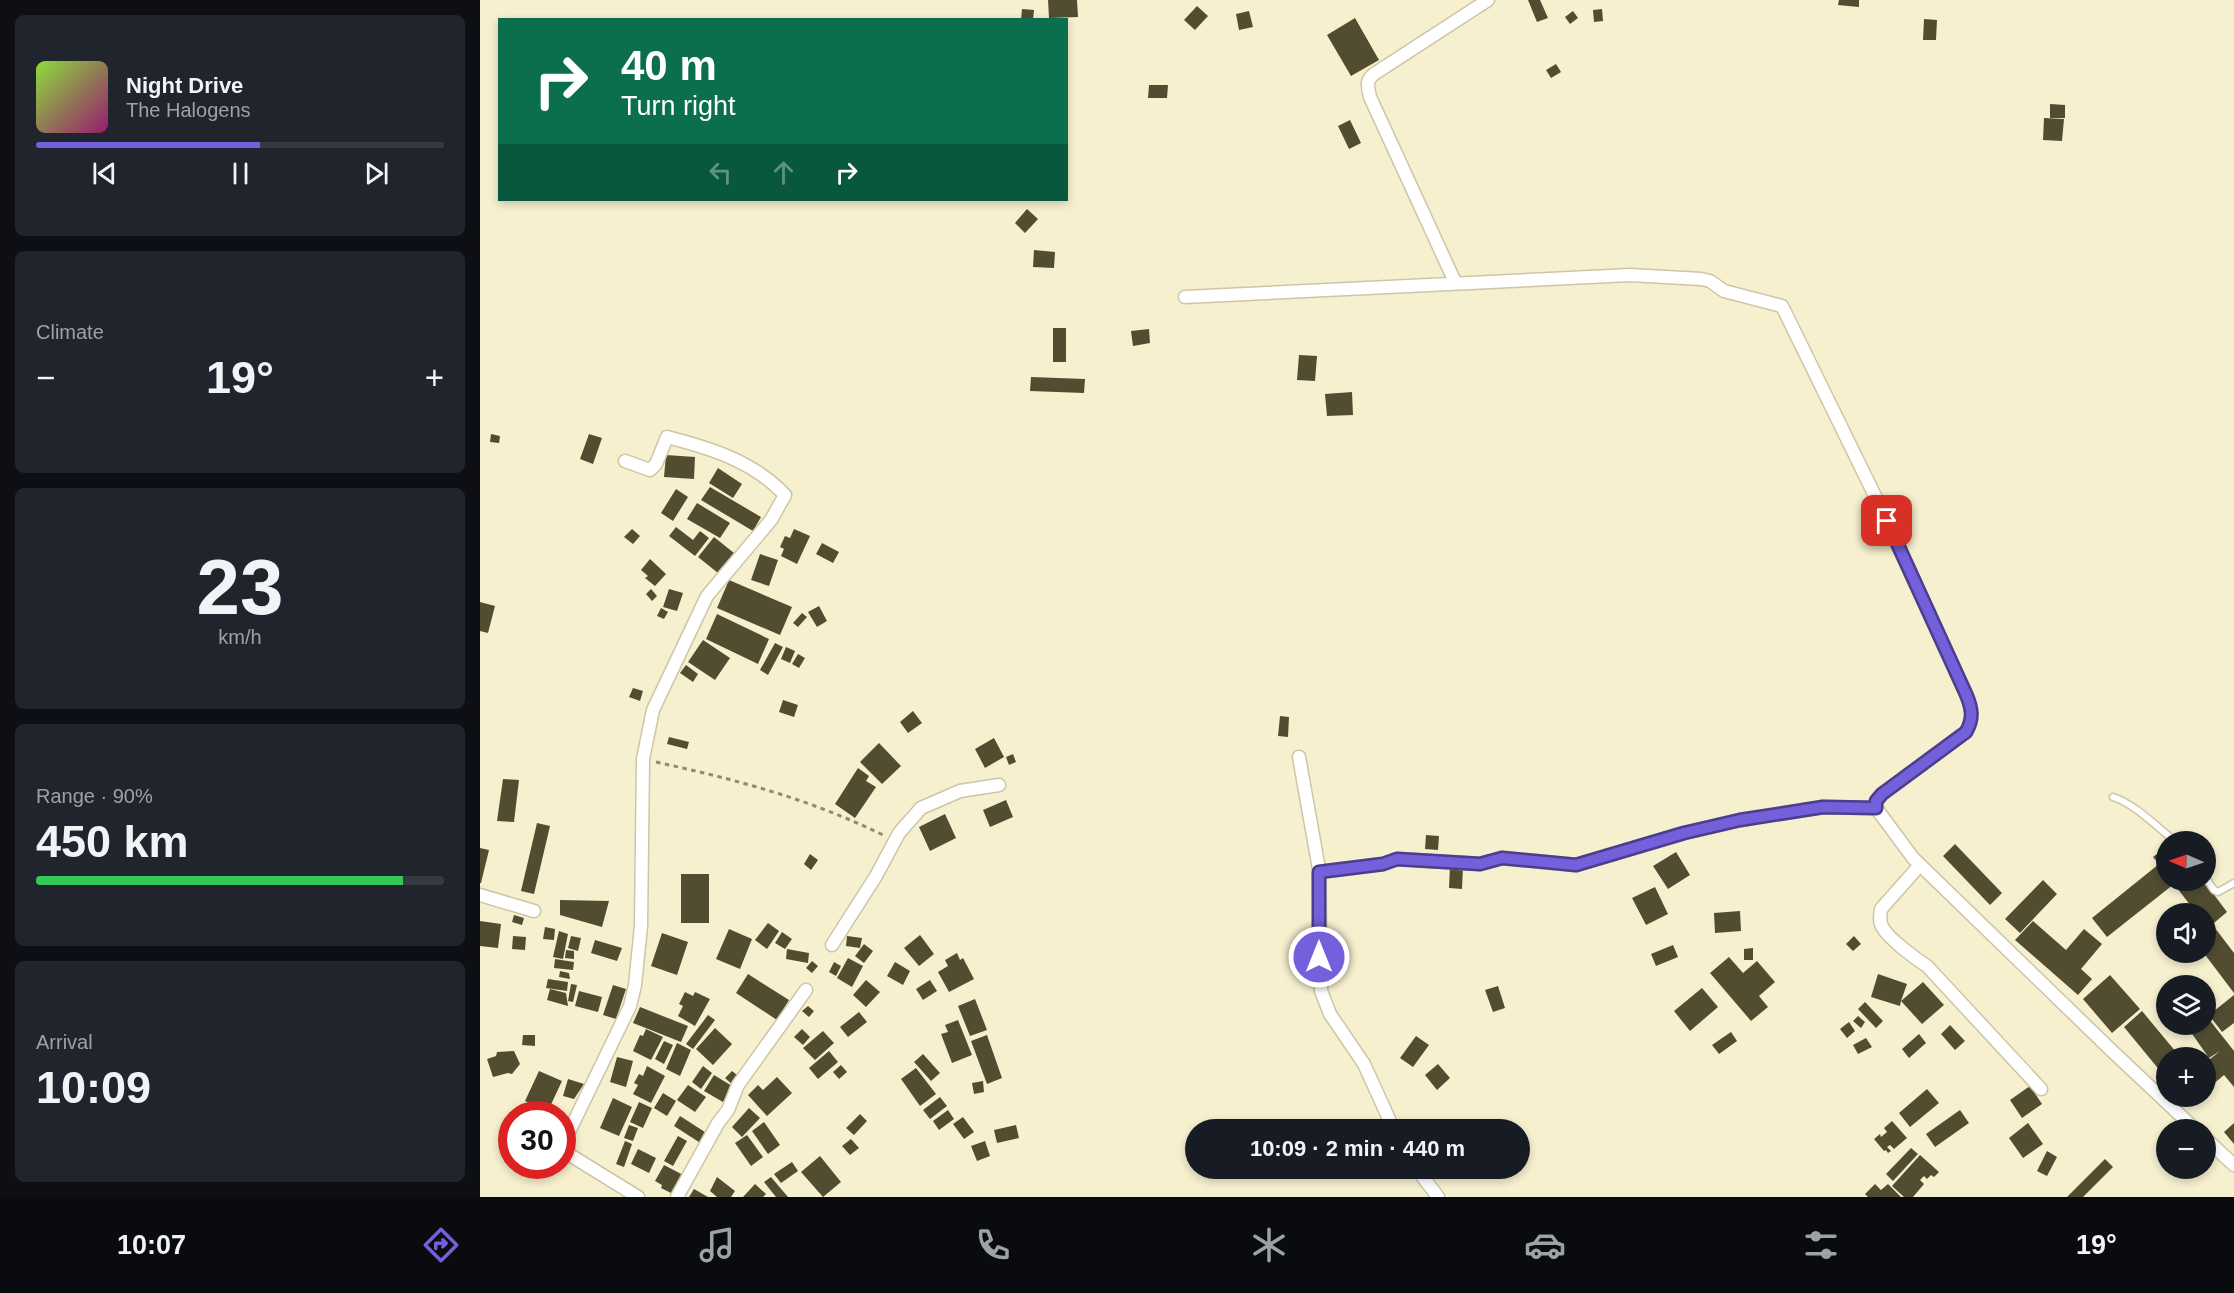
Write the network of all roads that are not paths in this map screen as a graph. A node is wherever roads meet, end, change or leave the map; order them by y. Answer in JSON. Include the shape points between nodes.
{"nodes":[{"id":1,"x":1488,"y":0,"type":"edge"},
{"id":2,"x":1455,"y":282,"type":"junction"},
{"id":3,"x":1185,"y":297,"type":"dead end"},
{"id":4,"x":625,"y":461,"type":"dead end"},
{"id":5,"x":1299,"y":757,"type":"dead end"},
{"id":6,"x":999,"y":785,"type":"dead end"},
{"id":7,"x":2113,"y":797,"type":"dead end"},
{"id":8,"x":1876,"y":808,"type":"junction"},
{"id":9,"x":2162,"y":831,"type":"edge"},
{"id":10,"x":1920,"y":865,"type":"junction"},
{"id":11,"x":1319,"y":872,"type":"junction"},
{"id":12,"x":2234,"y":883,"type":"edge"},
{"id":13,"x":2216,"y":891,"type":"edge"},
{"id":14,"x":480,"y":895,"type":"edge"},
{"id":15,"x":534,"y":911,"type":"dead end"},
{"id":16,"x":832,"y":945,"type":"dead end"},
{"id":17,"x":806,"y":990,"type":"dead end"},
{"id":18,"x":2041,"y":1089,"type":"dead end"},
{"id":19,"x":1389,"y":1119,"type":"edge"},
{"id":20,"x":2184,"y":1119,"type":"edge"},
{"id":21,"x":2216,"y":1148,"type":"edge"},
{"id":22,"x":2234,"y":1165,"type":"edge"},
{"id":23,"x":1424,"y":1179,"type":"edge"},
{"id":24,"x":638,"y":1197,"type":"edge"},
{"id":25,"x":677,"y":1197,"type":"edge"},
{"id":26,"x":1438,"y":1197,"type":"edge"}],
"edges":[{"from":1,"to":2,"type":"street","via":[[1374,74],[1367,85]]},
{"from":2,"to":3,"type":"street"},
{"from":2,"to":8,"type":"street","via":[[1630,275],[1701,279],[1724,291],[1782,306],[1877,500],[1972,714],[1966,732],[1882,794]]},
{"from":4,"to":24,"type":"street","via":[[650,470],[667,437],[705,446],[739,461],[771,479],[785,495],[771,520],[707,596],[653,710],[643,759],[641,926],[635,985],[630,1006],[567,1136],[566,1146],[570,1155]]},
{"from":5,"to":11,"type":"street"},
{"from":6,"to":16,"type":"street","via":[[960,791],[921,808],[900,833]]},
{"from":7,"to":9,"type":"lane"},
{"from":8,"to":10,"type":"street"},
{"from":8,"to":11,"type":"street","via":[[1823,807],[1740,820],[1576,865],[1502,858],[1480,864],[1397,859]]},
{"from":10,"to":18,"type":"street","via":[[1881,909],[1883,929],[1926,966]]},
{"from":10,"to":20,"type":"street"},
{"from":11,"to":19,"type":"street","via":[[1321,991],[1330,1014],[1364,1064]]},
{"from":12,"to":13,"type":"lane"},
{"from":14,"to":15,"type":"street"},
{"from":17,"to":25,"type":"street","via":[[738,1085],[728,1110]]},
{"from":21,"to":22,"type":"street"},
{"from":23,"to":26,"type":"street"}]}
